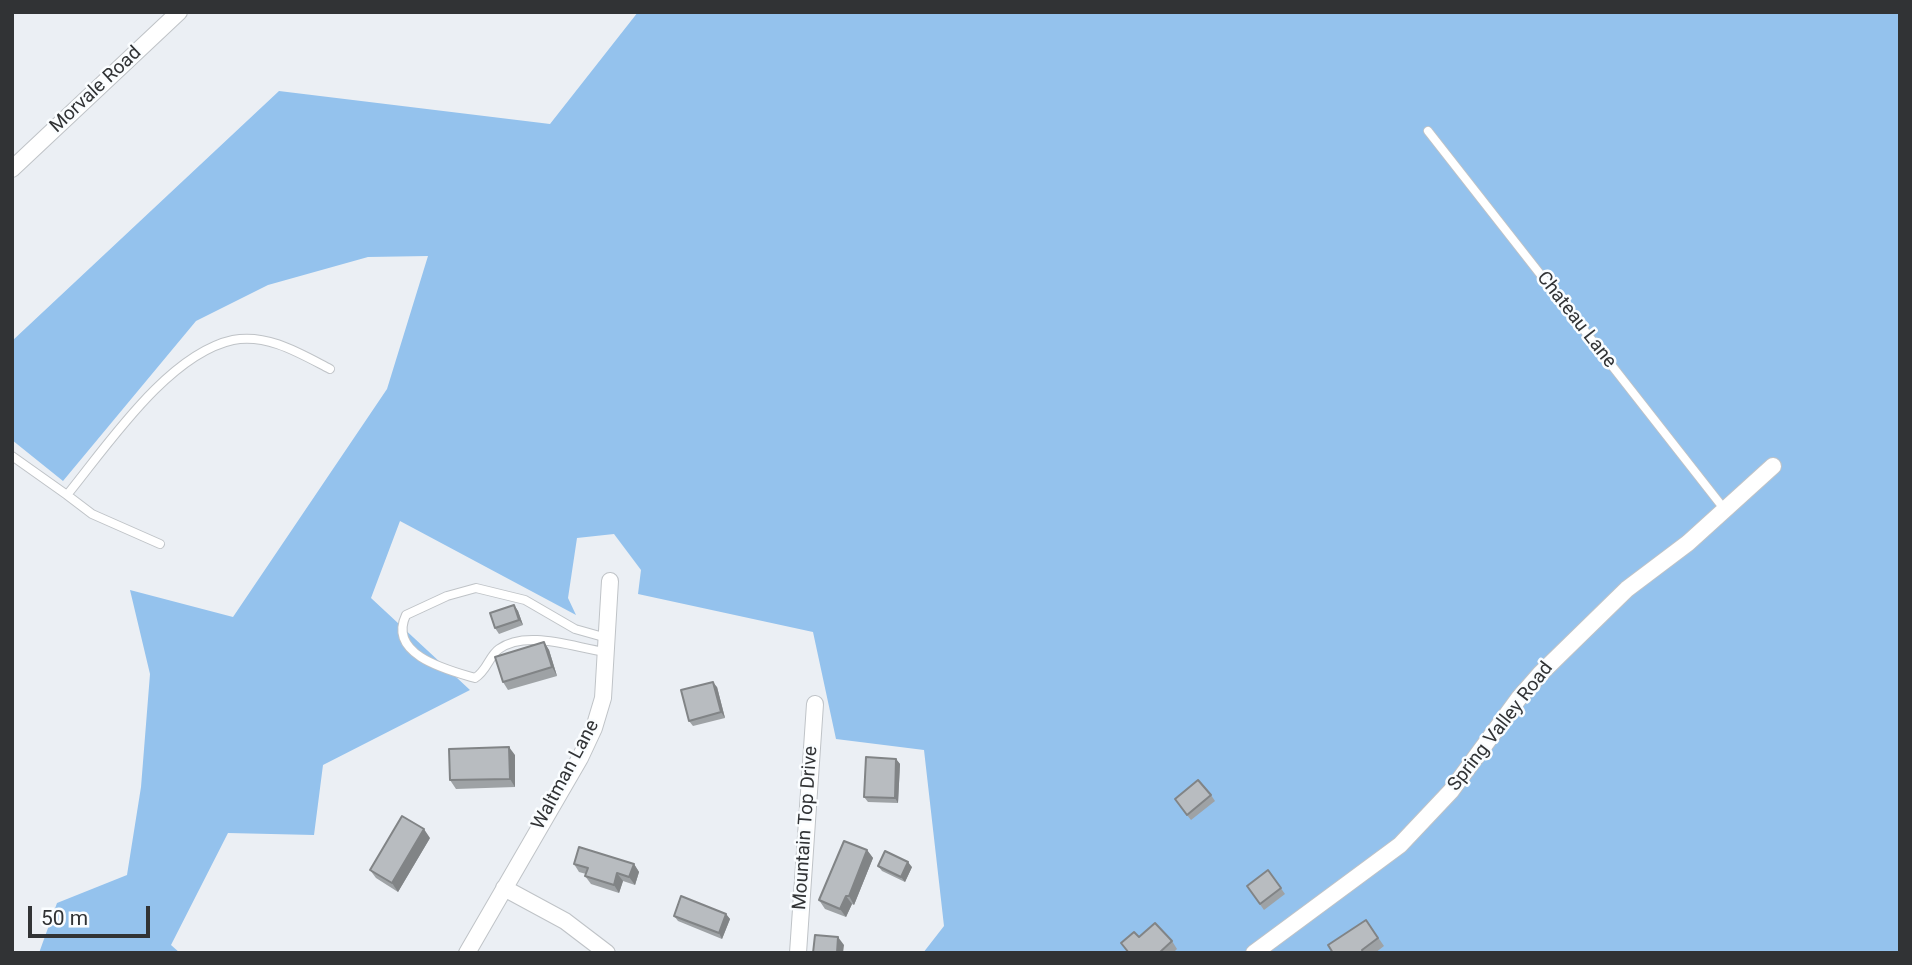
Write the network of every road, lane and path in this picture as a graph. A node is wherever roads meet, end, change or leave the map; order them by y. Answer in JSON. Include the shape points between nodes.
{"nodes":[{"id":1,"x":179,"y":12,"type":"edge"},
{"id":2,"x":1428,"y":131,"type":"dead end"},
{"id":3,"x":12,"y":169,"type":"edge"},
{"id":4,"x":330,"y":369,"type":"dead end"},
{"id":5,"x":12,"y":456,"type":"edge"},
{"id":6,"x":1773,"y":466,"type":"dead end"},
{"id":7,"x":67,"y":495,"type":"junction"},
{"id":8,"x":1725,"y":510,"type":"junction"},
{"id":9,"x":160,"y":544,"type":"dead end"},
{"id":10,"x":610,"y":581,"type":"dead end"},
{"id":11,"x":606,"y":645,"type":"junction"},
{"id":12,"x":815,"y":704,"type":"dead end"},
{"id":13,"x":504,"y":888,"type":"junction"},
{"id":14,"x":1263,"y":950,"type":"edge"},
{"id":15,"x":467,"y":953,"type":"edge"},
{"id":16,"x":607,"y":953,"type":"edge"},
{"id":17,"x":798,"y":953,"type":"edge"}],
"edges":[{"from":1,"to":3,"type":"street","name":"Morvale Road"},
{"from":2,"to":8,"type":"lane","name":"Chateau Lane"},
{"from":4,"to":7,"type":"lane","via":[[268,341],[235,340],[202,352],[163,381]]},
{"from":5,"to":7,"type":"lane"},
{"from":6,"to":8,"type":"street","name":"Spring Valley Road"},
{"from":7,"to":9,"type":"lane","via":[[92,514]]},
{"from":8,"to":14,"type":"street","name":"Spring Valley Road","via":[[1627,589],[1540,674],[1451,791],[1400,845]]},
{"from":10,"to":11,"type":"street","name":"Waltman Lane"},
{"from":11,"to":11,"type":"lane","via":[[580,649],[554,642],[509,643],[496,650],[475,678],[433,666],[404,640],[402,630],[406,615],[415,608],[476,588],[525,600]]},
{"from":11,"to":13,"type":"street","name":"Waltman Lane","via":[[603,698],[594,728]]},
{"from":12,"to":17,"type":"street","name":"Mountain Top Drive"},
{"from":13,"to":15,"type":"street","name":"Waltman Lane"},
{"from":13,"to":16,"type":"street","via":[[565,921]]}]}
